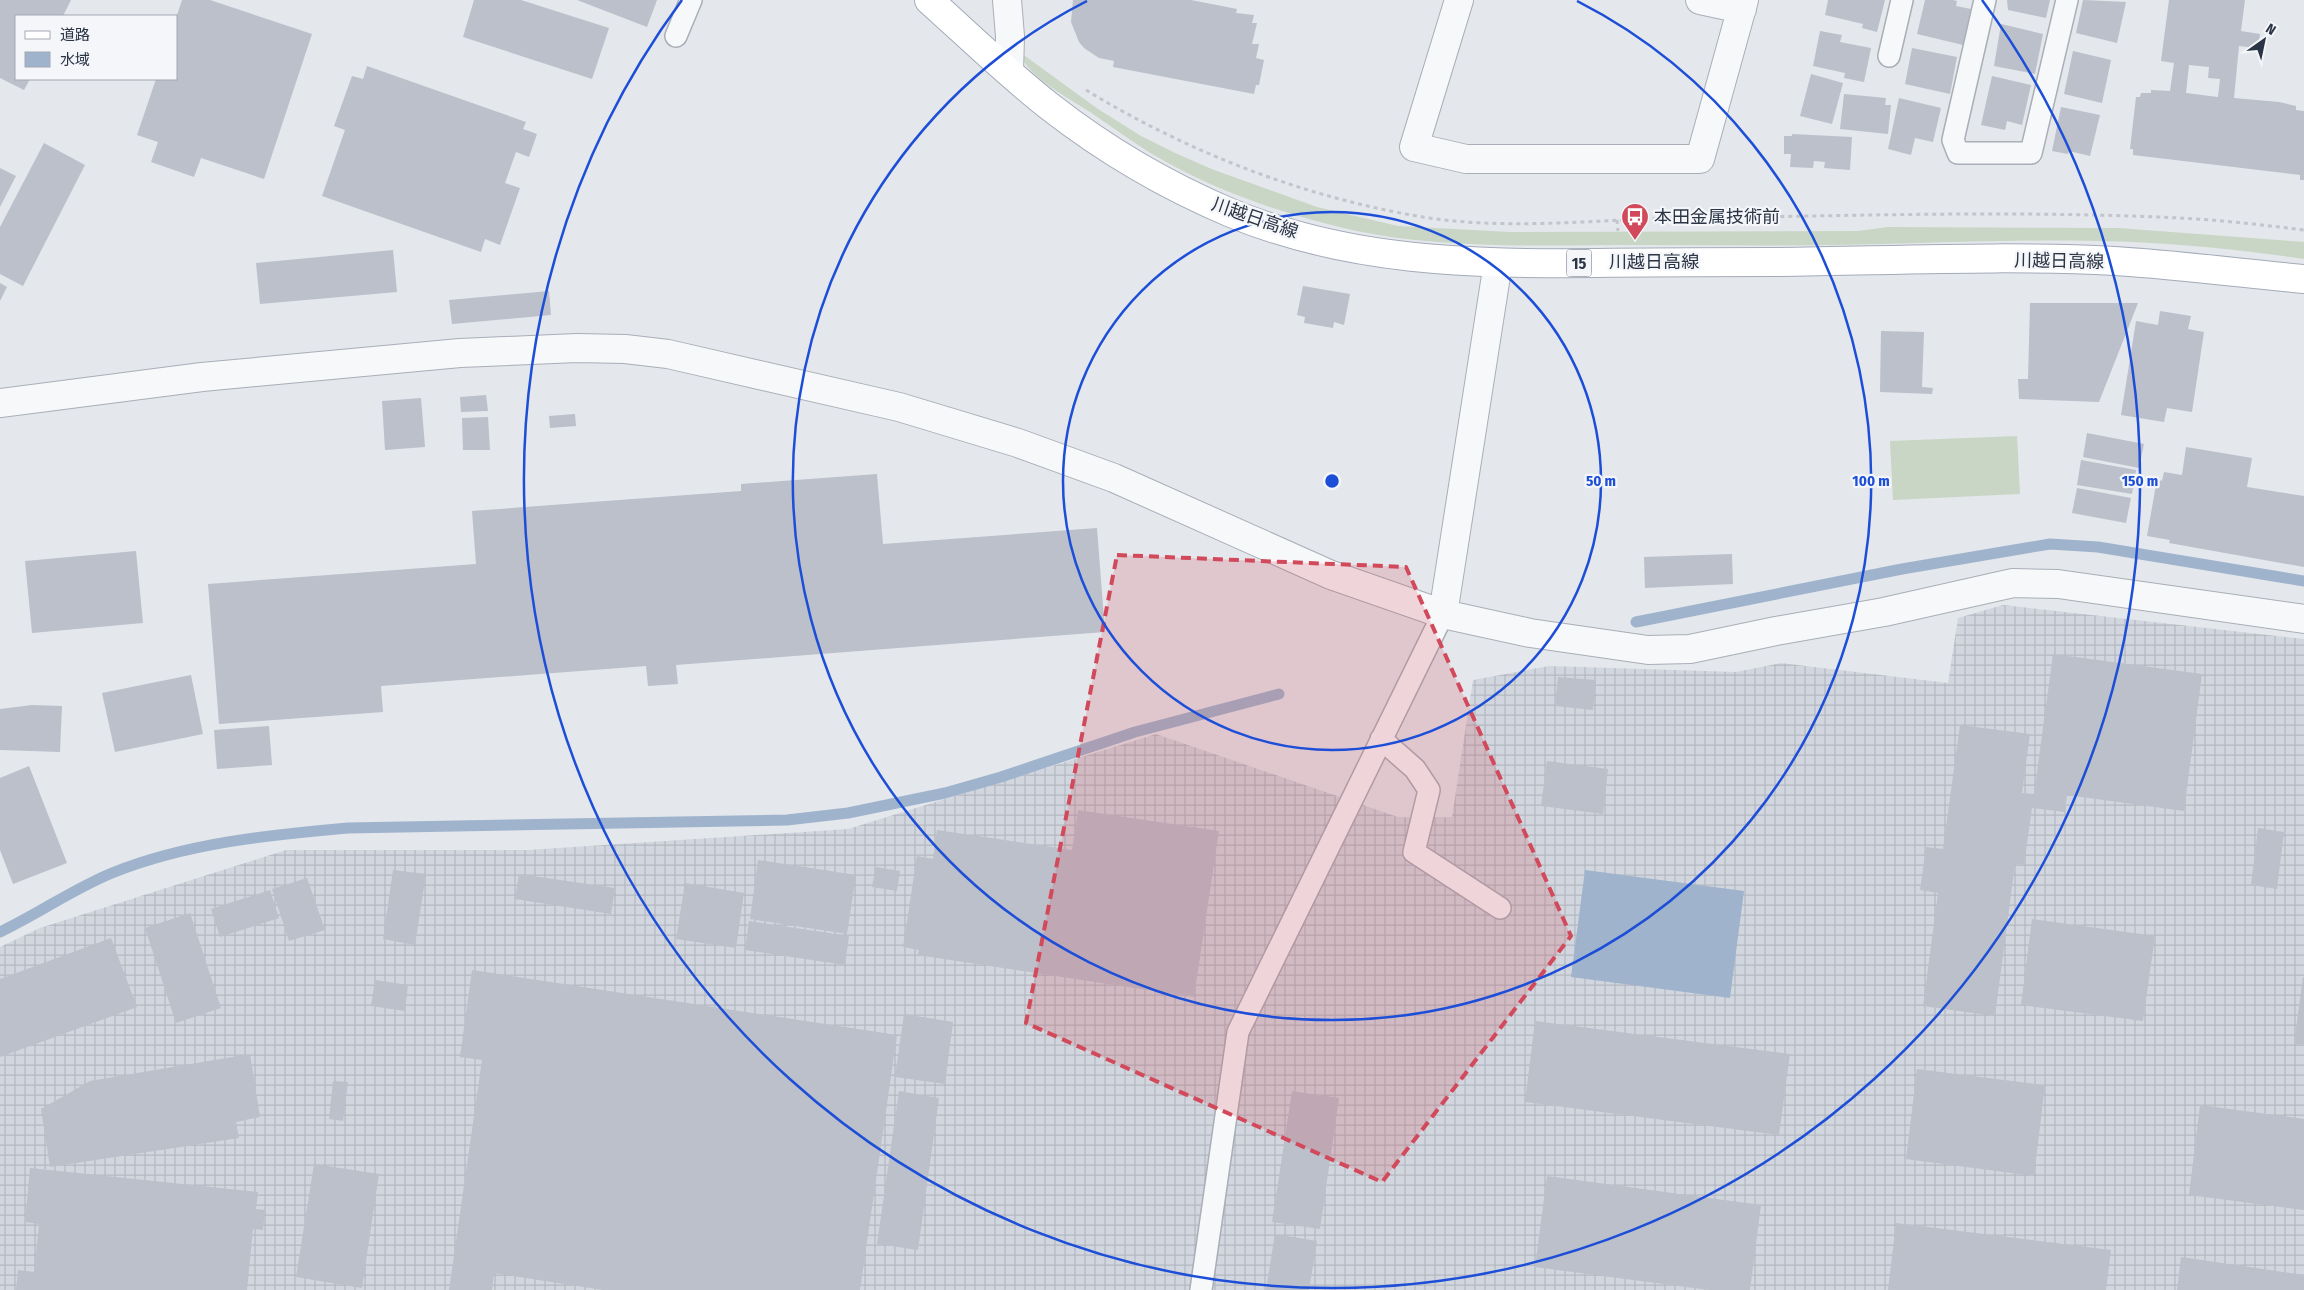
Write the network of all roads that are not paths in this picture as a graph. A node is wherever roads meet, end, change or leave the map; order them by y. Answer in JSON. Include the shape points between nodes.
{"nodes":[{"id":1,"x":691,"y":0,"type":"edge"},
{"id":2,"x":929,"y":0,"type":"edge"},
{"id":3,"x":1007,"y":0,"type":"edge"},
{"id":4,"x":1460,"y":0,"type":"edge"},
{"id":5,"x":1700,"y":0,"type":"edge"},
{"id":6,"x":1902,"y":0,"type":"edge"},
{"id":7,"x":1985,"y":0,"type":"edge"},
{"id":8,"x":2067,"y":0,"type":"edge"},
{"id":9,"x":1743,"y":4,"type":"edge"},
{"id":10,"x":676,"y":36,"type":"dead end"},
{"id":11,"x":1889,"y":56,"type":"dead end"},
{"id":12,"x":1009,"y":72,"type":"junction"},
{"id":13,"x":1498,"y":263,"type":"junction"},
{"id":14,"x":2304,"y":278,"type":"edge"},
{"id":15,"x":0,"y":403,"type":"edge"},
{"id":16,"x":1444,"y":614,"type":"junction"},
{"id":17,"x":2304,"y":618,"type":"edge"},
{"id":18,"x":1381,"y":739,"type":"junction"},
{"id":19,"x":1500,"y":908,"type":"dead end"},
{"id":20,"x":1201,"y":1290,"type":"edge"}],
"edges":[{"from":1,"to":10,"type":"lane"},
{"from":2,"to":12,"type":"main road","name":"川越日高線","number":"15"},
{"from":3,"to":12,"type":"street"},
{"from":4,"to":9,"type":"street","via":[[1414,147],[1466,159],[1700,159]]},
{"from":5,"to":9,"type":"street"},
{"from":6,"to":11,"type":"lane"},
{"from":7,"to":8,"type":"lane","via":[[1953,140],[1958,153],[2031,153]]},
{"from":12,"to":13,"type":"main road","name":"川越日高線","number":"15","via":[[1077,126],[1134,163],[1185,192],[1232,213],[1272,228],[1364,250],[1409,258]]},
{"from":13,"to":14,"type":"main road","name":"川越日高線","number":"15","via":[[2115,261]]},
{"from":13,"to":16,"type":"street"},
{"from":15,"to":16,"type":"street","via":[[202,377],[460,353],[577,348],[668,354],[899,407],[1018,443],[1114,478],[1331,575]]},
{"from":16,"to":17,"type":"street","via":[[1530,633],[1648,650],[1690,648],[1884,612],[2013,583],[2058,584]]},
{"from":16,"to":18,"type":"lane"},
{"from":18,"to":19,"type":"lane","via":[[1415,769],[1428,790],[1414,852]]},
{"from":18,"to":20,"type":"lane","via":[[1238,1032]]}]}
